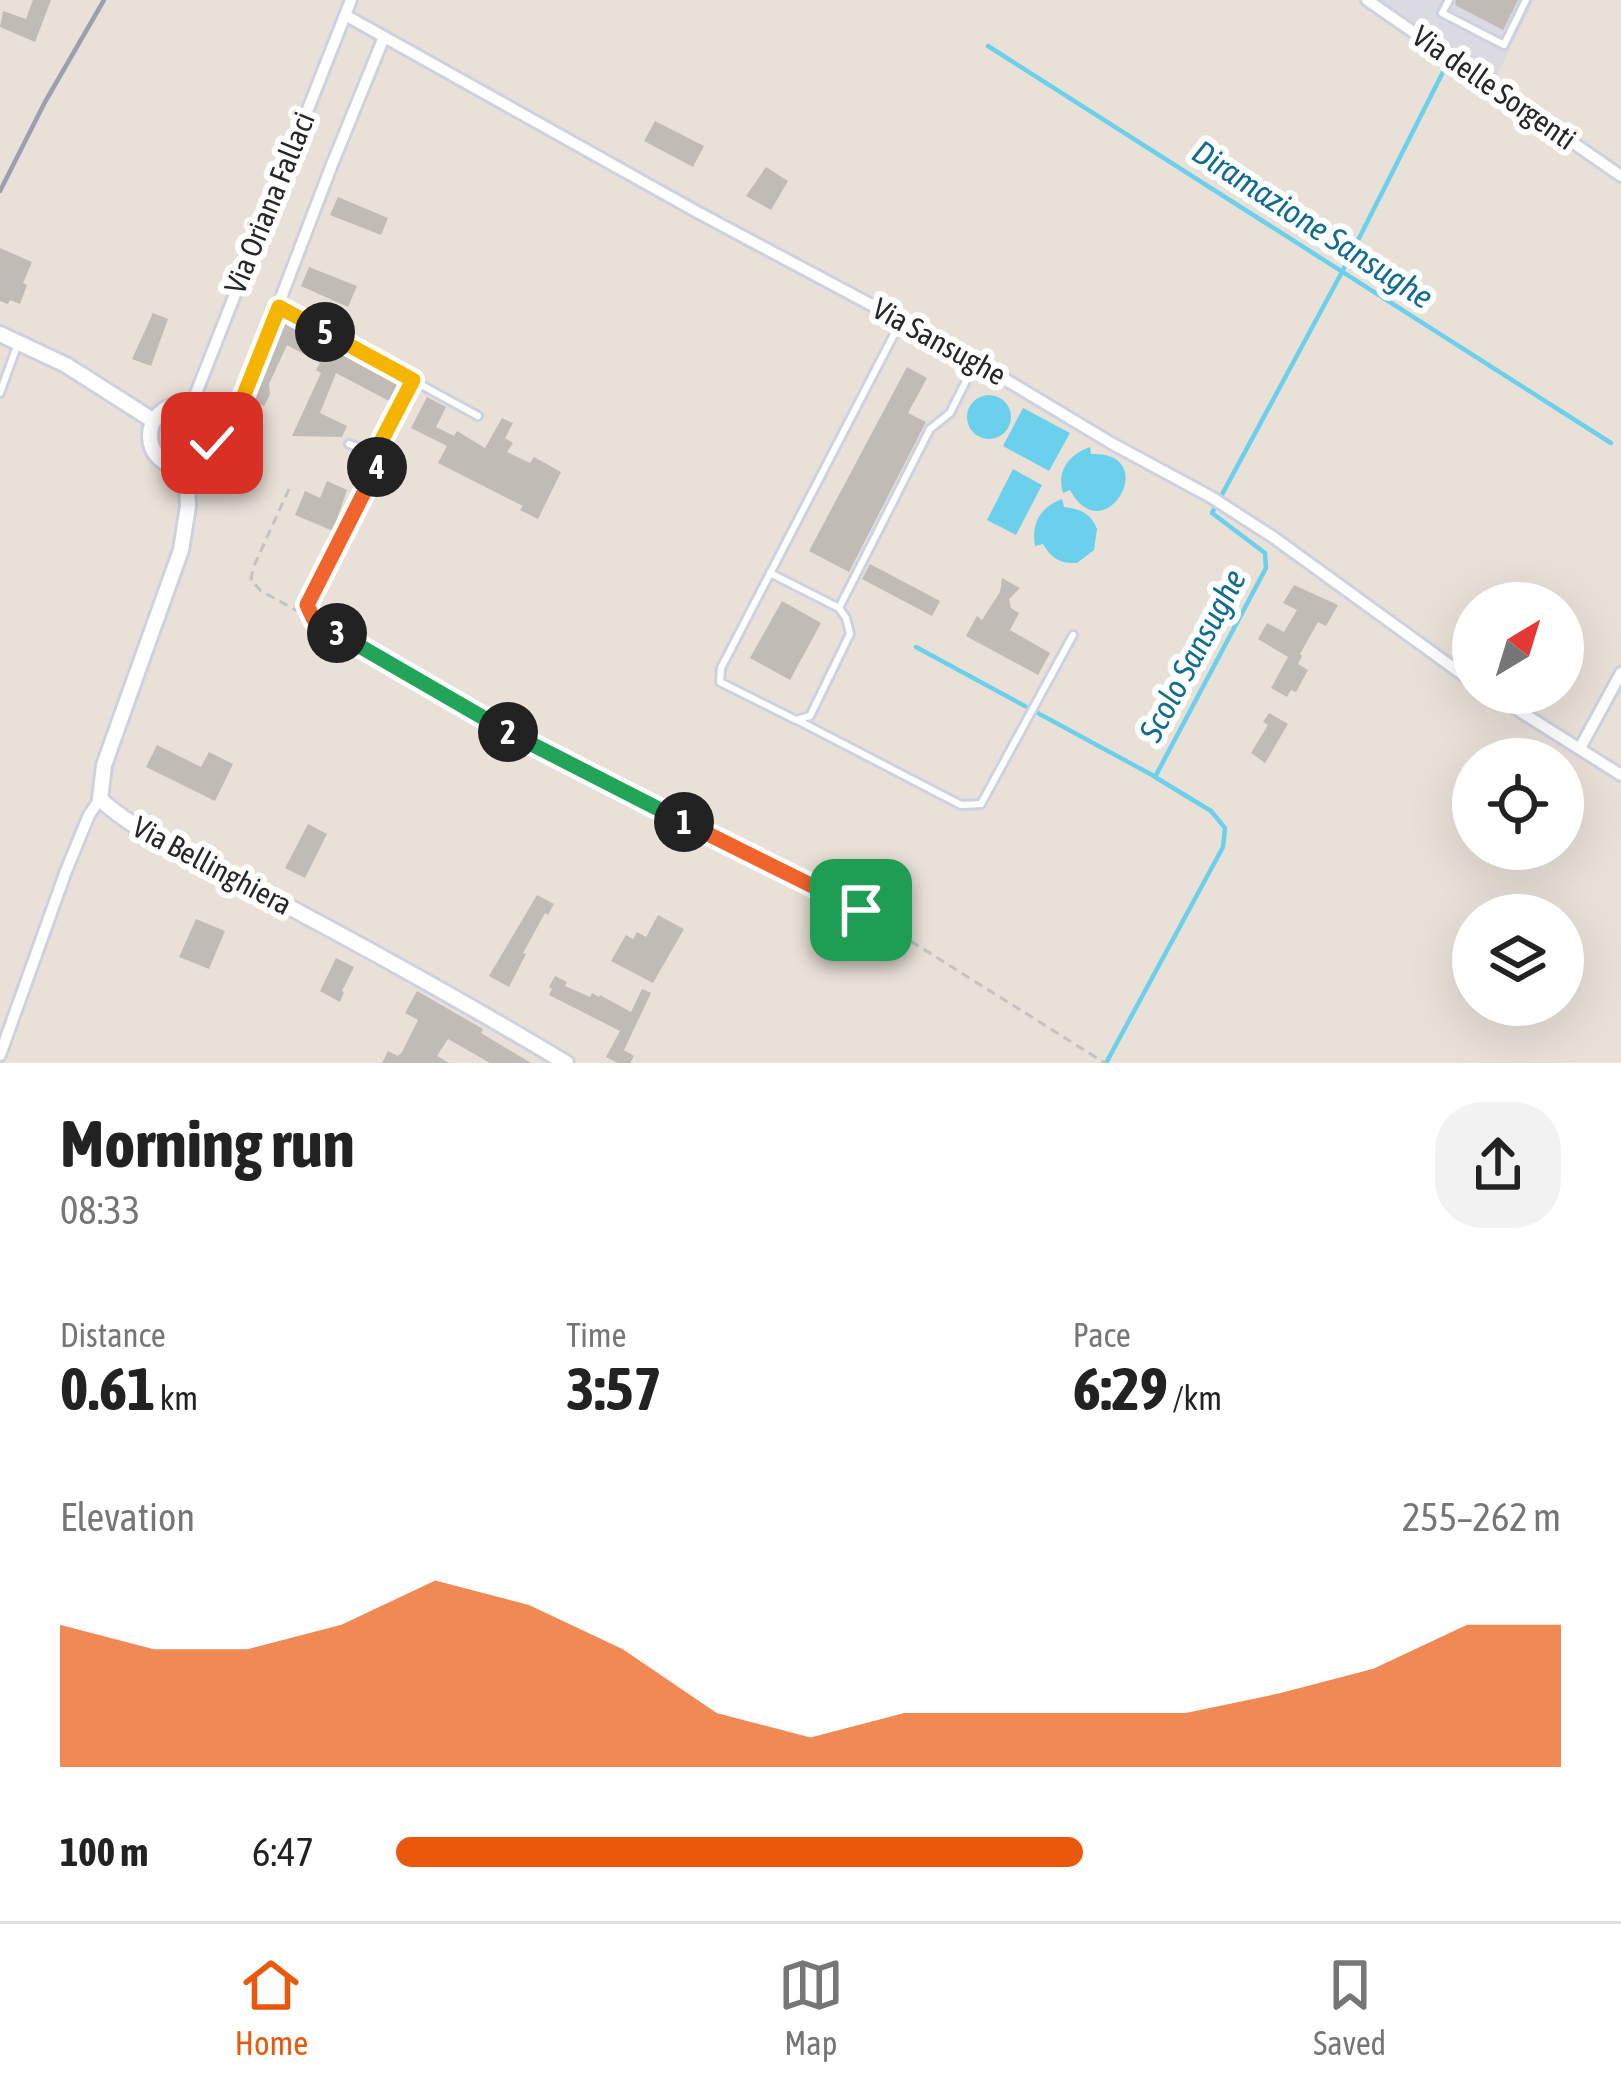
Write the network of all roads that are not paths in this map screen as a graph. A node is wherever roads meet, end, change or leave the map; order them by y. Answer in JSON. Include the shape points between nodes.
{"nodes":[{"id":1,"x":351,"y":0,"type":"edge"},
{"id":2,"x":1367,"y":0,"type":"edge"},
{"id":3,"x":1449,"y":0,"type":"edge"},
{"id":4,"x":1526,"y":0,"type":"edge"},
{"id":5,"x":345,"y":15,"type":"junction"},
{"id":6,"x":384,"y":37,"type":"junction"},
{"id":7,"x":1621,"y":176,"type":"edge"},
{"id":8,"x":279,"y":307,"type":"junction"},
{"id":9,"x":901,"y":320,"type":"junction"},
{"id":10,"x":0,"y":334,"type":"edge"},
{"id":11,"x":18,"y":342,"type":"junction"},
{"id":12,"x":976,"y":361,"type":"junction"},
{"id":13,"x":413,"y":380,"type":"junction"},
{"id":14,"x":0,"y":393,"type":"edge"},
{"id":15,"x":191,"y":406,"type":"junction"},
{"id":16,"x":478,"y":416,"type":"dead end"},
{"id":17,"x":154,"y":421,"type":"junction"},
{"id":18,"x":212,"y":431,"type":"junction"},
{"id":19,"x":349,"y":444,"type":"dead end"},
{"id":20,"x":186,"y":466,"type":"junction"},
{"id":21,"x":770,"y":573,"type":"junction"},
{"id":22,"x":839,"y":608,"type":"junction"},
{"id":23,"x":1073,"y":635,"type":"dead end"},
{"id":24,"x":1452,"y":667,"type":"edge"},
{"id":25,"x":1621,"y":673,"type":"edge"},
{"id":26,"x":1525,"y":714,"type":"edge"},
{"id":27,"x":796,"y":720,"type":"junction"},
{"id":28,"x":1564,"y":738,"type":"edge"},
{"id":29,"x":1584,"y":741,"type":"edge"},
{"id":30,"x":1584,"y":751,"type":"edge"},
{"id":31,"x":1621,"y":775,"type":"edge"},
{"id":32,"x":100,"y":799,"type":"junction"},
{"id":33,"x":0,"y":1055,"type":"edge"},
{"id":34,"x":566,"y":1063,"type":"edge"}],
"edges":[{"from":1,"to":5,"type":"street","name":"Via Oriana Fallaci"},
{"from":2,"to":7,"type":"street","name":"Via delle Sorgenti"},
{"from":3,"to":4,"type":"lane","via":[[1442,14],[1504,45]]},
{"from":5,"to":6,"type":"street","name":"Via Sansughe"},
{"from":5,"to":15,"type":"street","name":"Via Oriana Fallaci"},
{"from":6,"to":8,"type":"street"},
{"from":6,"to":9,"type":"street","name":"Via Sansughe"},
{"from":8,"to":13,"type":"lane"},
{"from":8,"to":18,"type":"street","via":[[233,418]]},
{"from":9,"to":12,"type":"street","name":"Via Sansughe"},
{"from":9,"to":21,"type":"lane"},
{"from":10,"to":11,"type":"street"},
{"from":11,"to":14,"type":"lane"},
{"from":11,"to":17,"type":"street"},
{"from":12,"to":22,"type":"lane","via":[[950,413],[930,429]]},
{"from":12,"to":24,"type":"street","name":"Via Sansughe","via":[[1273,537]]},
{"from":13,"to":16,"type":"lane"},
{"from":13,"to":19,"type":"lane","via":[[375,453]]},
{"from":15,"to":17,"type":"street","via":[[170,406]]},
{"from":15,"to":18,"type":"street"},
{"from":17,"to":20,"type":"street","via":[[156,453]]},
{"from":18,"to":20,"type":"street","via":[[206,454]]},
{"from":20,"to":32,"type":"street","name":"Via Bellinghiera","via":[[181,550],[104,765]]},
{"from":21,"to":22,"type":"lane"},
{"from":21,"to":27,"type":"lane","via":[[720,682]]},
{"from":22,"to":27,"type":"lane","via":[[850,634],[810,716]]},
{"from":23,"to":27,"type":"lane","via":[[981,804],[961,805]]},
{"from":25,"to":29,"type":"street"},
{"from":26,"to":28,"type":"street"},
{"from":30,"to":31,"type":"street"},
{"from":32,"to":33,"type":"street"},
{"from":32,"to":34,"type":"street","name":"Via Bellinghiera"}]}
